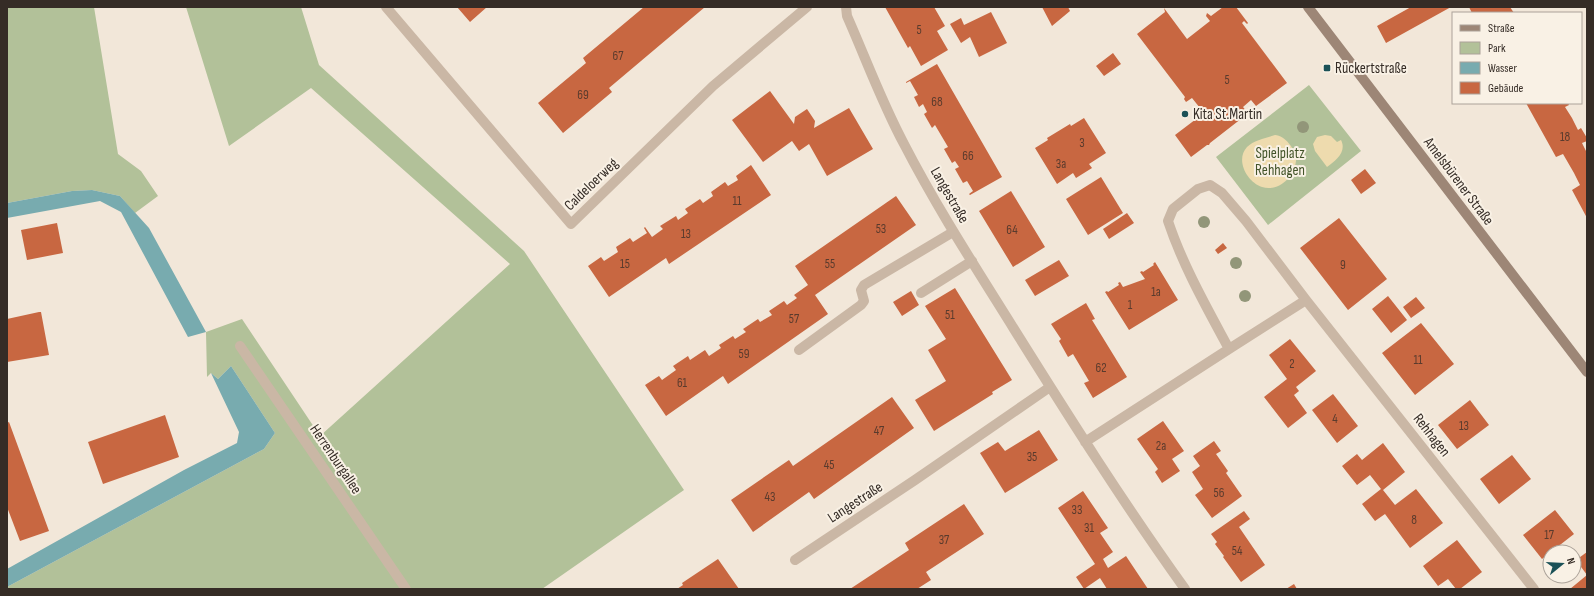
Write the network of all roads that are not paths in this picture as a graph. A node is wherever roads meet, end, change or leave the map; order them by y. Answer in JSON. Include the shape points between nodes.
{"nodes":[{"id":1,"x":386,"y":7,"type":"edge"},
{"id":2,"x":807,"y":7,"type":"edge"},
{"id":3,"x":846,"y":7,"type":"edge"},
{"id":4,"x":1308,"y":7,"type":"edge"},
{"id":5,"x":953,"y":232,"type":"junction"},
{"id":6,"x":972,"y":261,"type":"junction"},
{"id":7,"x":921,"y":293,"type":"dead end"},
{"id":8,"x":1306,"y":300,"type":"junction"},
{"id":9,"x":240,"y":346,"type":"dead end"},
{"id":10,"x":1229,"y":349,"type":"junction"},
{"id":11,"x":798,"y":350,"type":"dead end"},
{"id":12,"x":1587,"y":372,"type":"edge"},
{"id":13,"x":1050,"y":387,"type":"junction"},
{"id":14,"x":1085,"y":442,"type":"junction"},
{"id":15,"x":795,"y":560,"type":"dead end"},
{"id":16,"x":406,"y":589,"type":"edge"},
{"id":17,"x":1185,"y":589,"type":"edge"},
{"id":18,"x":1534,"y":589,"type":"edge"}],
"edges":[{"from":1,"to":2,"type":"street","name":"Caldeloerweg","via":[[571,224],[713,86]]},
{"from":3,"to":5,"type":"street","name":"Langestraße","via":[[847,16],[884,104]]},
{"from":4,"to":12,"type":"street","name":"Amelsbürener Straße"},
{"from":5,"to":6,"type":"street","name":"Langestraße"},
{"from":5,"to":11,"type":"street","via":[[864,285],[864,301],[861,304]]},
{"from":6,"to":7,"type":"street"},
{"from":6,"to":13,"type":"street","name":"Langestraße"},
{"from":8,"to":10,"type":"street"},
{"from":8,"to":10,"type":"street","name":"Rehhagen","via":[[1222,193],[1210,185],[1198,189],[1173,209],[1168,221],[1198,290]]},
{"from":8,"to":18,"type":"street","name":"Rehhagen"},
{"from":9,"to":16,"type":"street","name":"Herrenburgallee"},
{"from":10,"to":14,"type":"street"},
{"from":13,"to":14,"type":"street","name":"Langestraße"},
{"from":13,"to":15,"type":"street","name":"Langestraße"},
{"from":14,"to":17,"type":"street","name":"Langestraße"}]}
